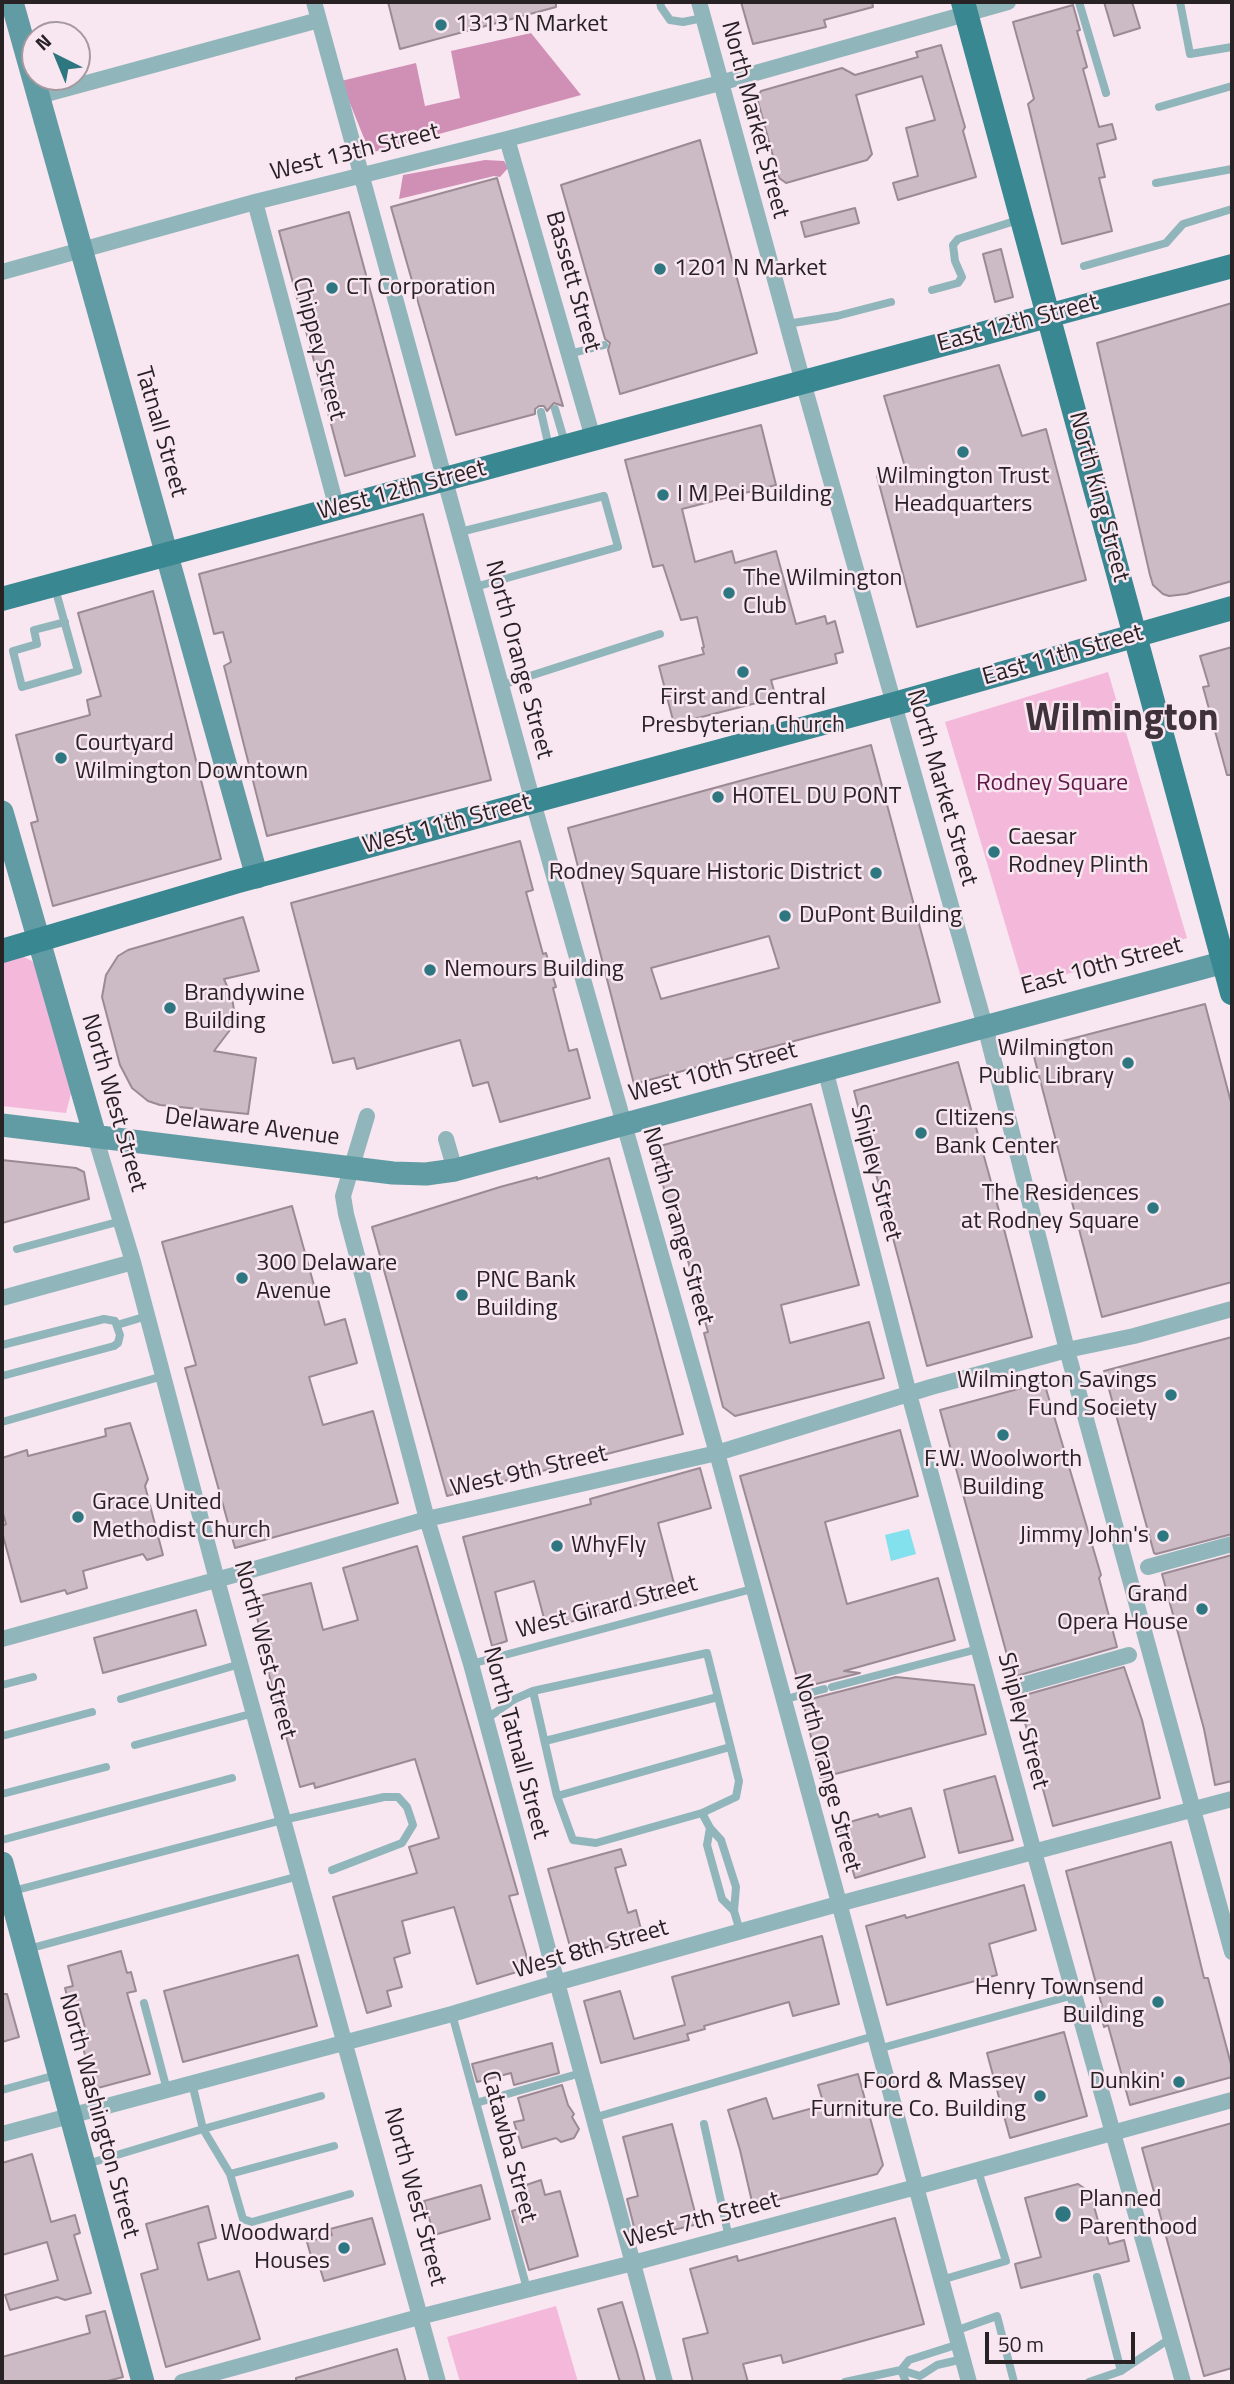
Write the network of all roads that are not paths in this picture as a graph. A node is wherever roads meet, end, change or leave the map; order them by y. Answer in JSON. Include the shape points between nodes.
{"nodes":[{"id":1,"x":12,"y":2,"type":"edge"},
{"id":2,"x":314,"y":2,"type":"edge"},
{"id":3,"x":660,"y":2,"type":"edge"},
{"id":4,"x":1008,"y":2,"type":"edge"},
{"id":5,"x":1079,"y":2,"type":"edge"},
{"id":6,"x":1180,"y":2,"type":"edge"},
{"id":7,"x":964,"y":7,"type":"edge"},
{"id":8,"x":701,"y":10,"type":"edge"},
{"id":9,"x":319,"y":20,"type":"junction"},
{"id":10,"x":1232,"y":47,"type":"edge"},
{"id":11,"x":720,"y":83,"type":"junction"},
{"id":12,"x":1232,"y":86,"type":"edge"},
{"id":13,"x":1106,"y":93,"type":"dead end"},
{"id":14,"x":39,"y":96,"type":"junction"},
{"id":15,"x":1159,"y":107,"type":"dead end"},
{"id":16,"x":507,"y":139,"type":"junction"},
{"id":17,"x":1232,"y":169,"type":"edge"},
{"id":18,"x":362,"y":175,"type":"junction"},
{"id":19,"x":1156,"y":183,"type":"dead end"},
{"id":20,"x":255,"y":202,"type":"junction"},
{"id":21,"x":1232,"y":209,"type":"edge"},
{"id":22,"x":1021,"y":219,"type":"junction"},
{"id":23,"x":81,"y":248,"type":"junction"},
{"id":24,"x":1084,"y":266,"type":"dead end"},
{"id":25,"x":1232,"y":266,"type":"edge"},
{"id":26,"x":2,"y":272,"type":"edge"},
{"id":27,"x":932,"y":290,"type":"dead end"},
{"id":28,"x":891,"y":302,"type":"dead end"},
{"id":29,"x":1048,"y":316,"type":"junction"},
{"id":30,"x":787,"y":324,"type":"junction"},
{"id":31,"x":604,"y":345,"type":"dead end"},
{"id":32,"x":569,"y":354,"type":"junction"},
{"id":33,"x":803,"y":382,"type":"junction"},
{"id":34,"x":555,"y":409,"type":"dead end"},
{"id":35,"x":541,"y":412,"type":"dead end"},
{"id":36,"x":593,"y":438,"type":"junction"},
{"id":37,"x":558,"y":449,"type":"junction"},
{"id":38,"x":446,"y":479,"type":"junction"},
{"id":39,"x":337,"y":509,"type":"junction"},
{"id":40,"x":460,"y":532,"type":"junction"},
{"id":41,"x":167,"y":555,"type":"junction"},
{"id":42,"x":54,"y":585,"type":"junction"},
{"id":43,"x":475,"y":587,"type":"junction"},
{"id":44,"x":2,"y":599,"type":"edge"},
{"id":45,"x":1232,"y":608,"type":"edge"},
{"id":46,"x":65,"y":622,"type":"junction"},
{"id":47,"x":660,"y":634,"type":"dead end"},
{"id":48,"x":1136,"y":635,"type":"junction"},
{"id":49,"x":502,"y":685,"type":"junction"},
{"id":50,"x":894,"y":704,"type":"junction"},
{"id":51,"x":533,"y":802,"type":"junction"},
{"id":52,"x":2,"y":812,"type":"edge"},
{"id":53,"x":257,"y":877,"type":"junction"},
{"id":54,"x":39,"y":940,"type":"junction"},
{"id":55,"x":2,"y":951,"type":"edge"},
{"id":56,"x":1228,"y":961,"type":"edge"},
{"id":57,"x":1232,"y":993,"type":"edge"},
{"id":58,"x":985,"y":1026,"type":"junction"},
{"id":59,"x":825,"y":1069,"type":"junction"},
{"id":60,"x":367,"y":1116,"type":"dead end"},
{"id":61,"x":625,"y":1124,"type":"junction"},
{"id":62,"x":2,"y":1125,"type":"edge"},
{"id":63,"x":95,"y":1136,"type":"junction"},
{"id":64,"x":446,"y":1139,"type":"dead end"},
{"id":65,"x":352,"y":1167,"type":"junction"},
{"id":66,"x":455,"y":1170,"type":"junction"},
{"id":67,"x":121,"y":1221,"type":"junction"},
{"id":68,"x":17,"y":1249,"type":"dead end"},
{"id":69,"x":133,"y":1262,"type":"junction"},
{"id":70,"x":2,"y":1298,"type":"edge"},
{"id":71,"x":1232,"y":1309,"type":"edge"},
{"id":72,"x":147,"y":1316,"type":"junction"},
{"id":73,"x":117,"y":1325,"type":"junction"},
{"id":74,"x":2,"y":1345,"type":"edge"},
{"id":75,"x":1067,"y":1350,"type":"junction"},
{"id":76,"x":2,"y":1376,"type":"edge"},
{"id":77,"x":163,"y":1376,"type":"junction"},
{"id":78,"x":909,"y":1394,"type":"junction"},
{"id":79,"x":2,"y":1422,"type":"edge"},
{"id":80,"x":717,"y":1452,"type":"junction"},
{"id":81,"x":427,"y":1519,"type":"junction"},
{"id":82,"x":1232,"y":1544,"type":"edge"},
{"id":83,"x":1148,"y":1567,"type":"dead end"},
{"id":84,"x":217,"y":1580,"type":"junction"},
{"id":85,"x":752,"y":1589,"type":"junction"},
{"id":86,"x":2,"y":1639,"type":"edge"},
{"id":87,"x":978,"y":1649,"type":"junction"},
{"id":88,"x":1129,"y":1655,"type":"dead end"},
{"id":89,"x":240,"y":1664,"type":"junction"},
{"id":90,"x":471,"y":1664,"type":"junction"},
{"id":91,"x":33,"y":1677,"type":"dead end"},
{"id":92,"x":2,"y":1685,"type":"edge"},
{"id":93,"x":1012,"y":1688,"type":"dead end"},
{"id":94,"x":533,"y":1691,"type":"junction"},
{"id":95,"x":718,"y":1697,"type":"junction"},
{"id":96,"x":121,"y":1699,"type":"dead end"},
{"id":97,"x":782,"y":1700,"type":"junction"},
{"id":98,"x":92,"y":1712,"type":"dead end"},
{"id":99,"x":254,"y":1713,"type":"junction"},
{"id":100,"x":486,"y":1719,"type":"junction"},
{"id":101,"x":2,"y":1736,"type":"edge"},
{"id":102,"x":544,"y":1741,"type":"junction"},
{"id":103,"x":135,"y":1745,"type":"dead end"},
{"id":104,"x":730,"y":1747,"type":"junction"},
{"id":105,"x":106,"y":1767,"type":"dead end"},
{"id":106,"x":232,"y":1778,"type":"dead end"},
{"id":107,"x":2,"y":1794,"type":"edge"},
{"id":108,"x":557,"y":1797,"type":"junction"},
{"id":109,"x":1232,"y":1799,"type":"edge"},
{"id":110,"x":1193,"y":1810,"type":"junction"},
{"id":111,"x":702,"y":1813,"type":"junction"},
{"id":112,"x":283,"y":1820,"type":"junction"},
{"id":113,"x":710,"y":1828,"type":"junction"},
{"id":114,"x":2,"y":1840,"type":"edge"},
{"id":115,"x":1034,"y":1852,"type":"junction"},
{"id":116,"x":332,"y":1870,"type":"dead end"},
{"id":117,"x":299,"y":1876,"type":"junction"},
{"id":118,"x":5,"y":1881,"type":"edge"},
{"id":119,"x":838,"y":1904,"type":"junction"},
{"id":120,"x":734,"y":1911,"type":"junction"},
{"id":121,"x":740,"y":1931,"type":"junction"},
{"id":122,"x":26,"y":1950,"type":"junction"},
{"id":123,"x":1232,"y":1952,"type":"edge"},
{"id":124,"x":556,"y":1983,"type":"junction"},
{"id":125,"x":1074,"y":1995,"type":"junction"},
{"id":126,"x":144,"y":2003,"type":"dead end"},
{"id":127,"x":452,"y":2014,"type":"junction"},
{"id":128,"x":344,"y":2042,"type":"junction"},
{"id":129,"x":876,"y":2043,"type":"junction"},
{"id":130,"x":581,"y":2073,"type":"junction"},
{"id":131,"x":60,"y":2074,"type":"junction"},
{"id":132,"x":192,"y":2083,"type":"junction"},
{"id":133,"x":2,"y":2090,"type":"edge"},
{"id":134,"x":167,"y":2090,"type":"junction"},
{"id":135,"x":321,"y":2096,"type":"dead end"},
{"id":136,"x":1232,"y":2100,"type":"edge"},
{"id":137,"x":476,"y":2102,"type":"junction"},
{"id":138,"x":71,"y":2116,"type":"junction"},
{"id":139,"x":593,"y":2118,"type":"junction"},
{"id":140,"x":704,"y":2124,"type":"dead end"},
{"id":141,"x":203,"y":2129,"type":"junction"},
{"id":142,"x":2,"y":2134,"type":"edge"},
{"id":143,"x":1113,"y":2134,"type":"junction"},
{"id":144,"x":334,"y":2146,"type":"dead end"},
{"id":145,"x":84,"y":2165,"type":"junction"},
{"id":146,"x":978,"y":2171,"type":"junction"},
{"id":147,"x":230,"y":2174,"type":"junction"},
{"id":148,"x":916,"y":2188,"type":"junction"},
{"id":149,"x":350,"y":2194,"type":"dead end"},
{"id":150,"x":729,"y":2238,"type":"junction"},
{"id":151,"x":633,"y":2263,"type":"junction"},
{"id":152,"x":1097,"y":2277,"type":"dead end"},
{"id":153,"x":941,"y":2280,"type":"junction"},
{"id":154,"x":527,"y":2289,"type":"junction"},
{"id":155,"x":419,"y":2317,"type":"junction"},
{"id":156,"x":1171,"y":2338,"type":"junction"},
{"id":157,"x":959,"y":2345,"type":"junction"},
{"id":158,"x":901,"y":2370,"type":"junction"},
{"id":159,"x":1121,"y":2371,"type":"junction"},
{"id":160,"x":143,"y":2382,"type":"edge"},
{"id":161,"x":182,"y":2382,"type":"edge"},
{"id":162,"x":438,"y":2382,"type":"edge"},
{"id":163,"x":665,"y":2382,"type":"edge"},
{"id":164,"x":845,"y":2382,"type":"edge"},
{"id":165,"x":906,"y":2382,"type":"edge"},
{"id":166,"x":969,"y":2382,"type":"edge"},
{"id":167,"x":1014,"y":2382,"type":"edge"},
{"id":168,"x":1089,"y":2382,"type":"edge"},
{"id":169,"x":1183,"y":2382,"type":"edge"}],
"edges":[{"from":1,"to":14,"type":"main road","name":"Tatnall Street"},
{"from":2,"to":9,"type":"street","name":"North Orange Street"},
{"from":3,"to":8,"type":"lane","via":[[670,20],[682,22]]},
{"from":4,"to":7,"type":"street","name":"West 13th Street"},
{"from":5,"to":13,"type":"lane"},
{"from":6,"to":10,"type":"lane","via":[[1190,54]]},
{"from":7,"to":11,"type":"street","name":"West 13th Street"},
{"from":7,"to":22,"type":"main road","name":"North King Street"},
{"from":8,"to":11,"type":"street","name":"North Market Street"},
{"from":9,"to":14,"type":"street"},
{"from":9,"to":18,"type":"street","name":"North Orange Street"},
{"from":11,"to":16,"type":"street","name":"West 13th Street"},
{"from":11,"to":30,"type":"street","name":"North Market Street"},
{"from":12,"to":15,"type":"lane"},
{"from":14,"to":23,"type":"main road","name":"Tatnall Street"},
{"from":16,"to":18,"type":"street","name":"West 13th Street"},
{"from":16,"to":32,"type":"street","name":"Bassett Street"},
{"from":17,"to":19,"type":"lane"},
{"from":18,"to":20,"type":"street","name":"West 13th Street"},
{"from":18,"to":38,"type":"street","name":"North Orange Street"},
{"from":20,"to":23,"type":"street","name":"West 13th Street"},
{"from":20,"to":39,"type":"street","name":"Chippey Street"},
{"from":21,"to":24,"type":"lane","via":[[1183,224],[1166,243]]},
{"from":22,"to":27,"type":"lane","via":[[958,239],[953,245],[962,277],[958,283]]},
{"from":22,"to":29,"type":"main road","name":"North King Street"},
{"from":23,"to":26,"type":"street","name":"West 13th Street"},
{"from":23,"to":41,"type":"main road","name":"Tatnall Street"},
{"from":25,"to":29,"type":"main road","name":"East 12th Street"},
{"from":28,"to":30,"type":"lane"},
{"from":29,"to":33,"type":"main road","name":"East 12th Street"},
{"from":29,"to":48,"type":"main road","name":"North King Street"},
{"from":30,"to":33,"type":"street","name":"North Market Street"},
{"from":31,"to":32,"type":"lane"},
{"from":32,"to":36,"type":"street","name":"Bassett Street"},
{"from":33,"to":36,"type":"main road","name":"West 12th Street"},
{"from":33,"to":50,"type":"street","name":"North Market Street"},
{"from":34,"to":37,"type":"lane"},
{"from":35,"to":37,"type":"lane"},
{"from":36,"to":37,"type":"main road","name":"West 12th Street"},
{"from":37,"to":38,"type":"main road","name":"West 12th Street"},
{"from":38,"to":39,"type":"main road","name":"West 12th Street"},
{"from":38,"to":40,"type":"street","name":"North Orange Street"},
{"from":39,"to":41,"type":"main road","name":"West 12th Street"},
{"from":40,"to":43,"type":"street","name":"North Orange Street"},
{"from":40,"to":43,"type":"lane","via":[[604,496],[618,547]]},
{"from":41,"to":42,"type":"main road","name":"West 12th Street"},
{"from":41,"to":53,"type":"main road","name":"Tatnall Street"},
{"from":42,"to":44,"type":"main road","name":"West 12th Street"},
{"from":42,"to":46,"type":"lane"},
{"from":43,"to":49,"type":"street","name":"North Orange Street"},
{"from":45,"to":48,"type":"main road","name":"East 11th Street"},
{"from":46,"to":46,"type":"lane","via":[[78,671],[22,687],[13,651],[37,644],[34,630]]},
{"from":47,"to":49,"type":"lane"},
{"from":48,"to":50,"type":"main road","name":"East 11th Street"},
{"from":48,"to":56,"type":"main road","name":"North King Street"},
{"from":49,"to":51,"type":"street","name":"North Orange Street"},
{"from":50,"to":51,"type":"main road","name":"West 11th Street"},
{"from":50,"to":58,"type":"street","name":"North Market Street"},
{"from":51,"to":53,"type":"main road","name":"West 11th Street"},
{"from":51,"to":61,"type":"street","name":"North Orange Street"},
{"from":52,"to":54,"type":"main road","name":"North West Street"},
{"from":53,"to":54,"type":"main road","name":"West 11th Street"},
{"from":54,"to":55,"type":"main road","name":"West 11th Street"},
{"from":54,"to":63,"type":"main road","name":"North West Street"},
{"from":56,"to":57,"type":"main road","name":"North King Street"},
{"from":56,"to":58,"type":"main road","name":"East 10th Street"},
{"from":58,"to":59,"type":"main road","name":"West 10th Street"},
{"from":58,"to":75,"type":"street","name":"North Market Street"},
{"from":59,"to":61,"type":"main road","name":"West 10th Street"},
{"from":59,"to":78,"type":"street","name":"Shipley Street"},
{"from":60,"to":65,"type":"street","name":"North Tatnall Street"},
{"from":61,"to":66,"type":"main road","name":"West 10th Street"},
{"from":61,"to":80,"type":"street","name":"North Orange Street"},
{"from":62,"to":63,"type":"main road","name":"Delaware Avenue"},
{"from":63,"to":65,"type":"main road","name":"Delaware Avenue"},
{"from":63,"to":67,"type":"street","name":"North West Street"},
{"from":64,"to":66,"type":"street"},
{"from":65,"to":66,"type":"main road","name":"Delaware Avenue","via":[[426,1174]]},
{"from":65,"to":81,"type":"street","name":"North Tatnall Street","via":[[343,1196],[346,1214]]},
{"from":67,"to":68,"type":"lane"},
{"from":67,"to":69,"type":"street","name":"North West Street"},
{"from":69,"to":70,"type":"street"},
{"from":69,"to":72,"type":"street","name":"North West Street"},
{"from":71,"to":75,"type":"street","name":"West 9th Street"},
{"from":72,"to":73,"type":"lane"},
{"from":72,"to":77,"type":"street","name":"North West Street"},
{"from":73,"to":74,"type":"lane","via":[[99,1319]]},
{"from":73,"to":76,"type":"lane","via":[[120,1335],[114,1346]]},
{"from":75,"to":78,"type":"street","name":"West 9th Street"},
{"from":75,"to":110,"type":"street","name":"North Market Street"},
{"from":77,"to":79,"type":"lane"},
{"from":77,"to":84,"type":"street","name":"North West Street"},
{"from":78,"to":80,"type":"street","name":"West 9th Street"},
{"from":78,"to":87,"type":"street","name":"Shipley Street"},
{"from":80,"to":81,"type":"street","name":"West 9th Street"},
{"from":80,"to":85,"type":"street","name":"North Orange Street"},
{"from":81,"to":84,"type":"street","name":"West 9th Street"},
{"from":81,"to":90,"type":"street","name":"North Tatnall Street"},
{"from":82,"to":83,"type":"street"},
{"from":84,"to":86,"type":"street","name":"West 9th Street"},
{"from":84,"to":89,"type":"street","name":"North West Street"},
{"from":85,"to":90,"type":"lane","name":"West Girard Street"},
{"from":85,"to":97,"type":"street","name":"North Orange Street"},
{"from":87,"to":97,"type":"lane"},
{"from":87,"to":115,"type":"street","name":"Shipley Street"},
{"from":88,"to":93,"type":"street"},
{"from":89,"to":96,"type":"lane"},
{"from":89,"to":99,"type":"street","name":"North West Street"},
{"from":90,"to":100,"type":"street","name":"North Tatnall Street"},
{"from":91,"to":92,"type":"lane"},
{"from":94,"to":95,"type":"lane","via":[[707,1653]]},
{"from":94,"to":100,"type":"lane"},
{"from":94,"to":102,"type":"lane"},
{"from":95,"to":102,"type":"lane"},
{"from":95,"to":104,"type":"lane"},
{"from":97,"to":119,"type":"street","name":"North Orange Street"},
{"from":98,"to":101,"type":"lane"},
{"from":99,"to":103,"type":"lane"},
{"from":99,"to":112,"type":"street","name":"North West Street"},
{"from":100,"to":124,"type":"street","name":"North Tatnall Street"},
{"from":102,"to":108,"type":"lane"},
{"from":104,"to":108,"type":"lane"},
{"from":104,"to":111,"type":"lane","via":[[739,1781],[736,1797]]},
{"from":105,"to":107,"type":"lane"},
{"from":106,"to":114,"type":"lane"},
{"from":108,"to":111,"type":"lane","via":[[573,1840],[596,1843]]},
{"from":109,"to":110,"type":"street","name":"West 8th Street"},
{"from":110,"to":115,"type":"street","name":"West 8th Street"},
{"from":110,"to":123,"type":"street","name":"North Market Street"},
{"from":111,"to":113,"type":"lane"},
{"from":112,"to":116,"type":"lane","via":[[398,1797],[413,1825],[402,1843]]},
{"from":112,"to":117,"type":"street","name":"North West Street"},
{"from":112,"to":118,"type":"lane"},
{"from":113,"to":120,"type":"lane","via":[[721,1840],[736,1887]]},
{"from":113,"to":120,"type":"lane","via":[[706,1845],[722,1899]]},
{"from":115,"to":119,"type":"street","name":"West 8th Street"},
{"from":115,"to":125,"type":"street","name":"Shipley Street"},
{"from":117,"to":122,"type":"lane"},
{"from":117,"to":128,"type":"street","name":"North West Street"},
{"from":118,"to":122,"type":"main road","name":"North Washington Street"},
{"from":119,"to":121,"type":"street","name":"West 8th Street"},
{"from":119,"to":129,"type":"street","name":"North Orange Street"},
{"from":120,"to":121,"type":"lane"},
{"from":121,"to":124,"type":"street","name":"West 8th Street"},
{"from":122,"to":131,"type":"main road","name":"North Washington Street"},
{"from":124,"to":127,"type":"street","name":"West 8th Street"},
{"from":124,"to":130,"type":"street","name":"North Tatnall Street"},
{"from":125,"to":129,"type":"lane"},
{"from":125,"to":143,"type":"street","name":"Shipley Street"},
{"from":126,"to":134,"type":"lane"},
{"from":127,"to":128,"type":"street","name":"West 8th Street"},
{"from":127,"to":137,"type":"lane","name":"Catawba Street"},
{"from":128,"to":132,"type":"street","name":"West 8th Street"},
{"from":128,"to":155,"type":"street","name":"North West Street"},
{"from":129,"to":139,"type":"lane"},
{"from":129,"to":148,"type":"street","name":"North Orange Street"},
{"from":130,"to":137,"type":"lane"},
{"from":130,"to":139,"type":"street","name":"North Tatnall Street"},
{"from":131,"to":133,"type":"lane"},
{"from":131,"to":138,"type":"main road","name":"North Washington Street"},
{"from":132,"to":134,"type":"street","name":"West 8th Street"},
{"from":132,"to":141,"type":"lane"},
{"from":134,"to":138,"type":"street","name":"West 8th Street"},
{"from":135,"to":141,"type":"lane"},
{"from":136,"to":143,"type":"street","name":"West 7th Street"},
{"from":137,"to":154,"type":"lane","name":"Catawba Street"},
{"from":138,"to":142,"type":"street","name":"West 8th Street"},
{"from":138,"to":145,"type":"main road","name":"North Washington Street"},
{"from":139,"to":151,"type":"street","name":"North Tatnall Street"},
{"from":140,"to":150,"type":"lane"},
{"from":141,"to":145,"type":"lane"},
{"from":141,"to":147,"type":"lane"},
{"from":143,"to":146,"type":"street","name":"West 7th Street"},
{"from":143,"to":156,"type":"street","name":"Shipley Street"},
{"from":144,"to":147,"type":"lane"},
{"from":145,"to":160,"type":"main road","name":"North Washington Street"},
{"from":146,"to":148,"type":"street","name":"West 7th Street"},
{"from":146,"to":153,"type":"lane","via":[[1006,2261]]},
{"from":147,"to":149,"type":"lane","via":[[243,2219],[251,2222]]},
{"from":148,"to":150,"type":"street","name":"West 7th Street"},
{"from":148,"to":153,"type":"street","name":"North Orange Street"},
{"from":150,"to":151,"type":"street","name":"West 7th Street"},
{"from":151,"to":154,"type":"street","name":"West 7th Street"},
{"from":151,"to":163,"type":"street","name":"North Tatnall Street"},
{"from":152,"to":159,"type":"lane"},
{"from":153,"to":157,"type":"street","name":"North Orange Street"},
{"from":154,"to":155,"type":"street","name":"West 7th Street"},
{"from":155,"to":161,"type":"street","name":"West 7th Street"},
{"from":155,"to":162,"type":"street","name":"North West Street"},
{"from":156,"to":159,"type":"lane"},
{"from":156,"to":169,"type":"street","name":"Shipley Street"},
{"from":157,"to":158,"type":"lane","via":[[909,2360]]},
{"from":157,"to":158,"type":"lane","via":[[920,2376]]},
{"from":157,"to":166,"type":"street","name":"North Orange Street"},
{"from":157,"to":167,"type":"lane","via":[[997,2316]]},
{"from":158,"to":164,"type":"lane"},
{"from":158,"to":165,"type":"lane"},
{"from":159,"to":168,"type":"lane"}]}
